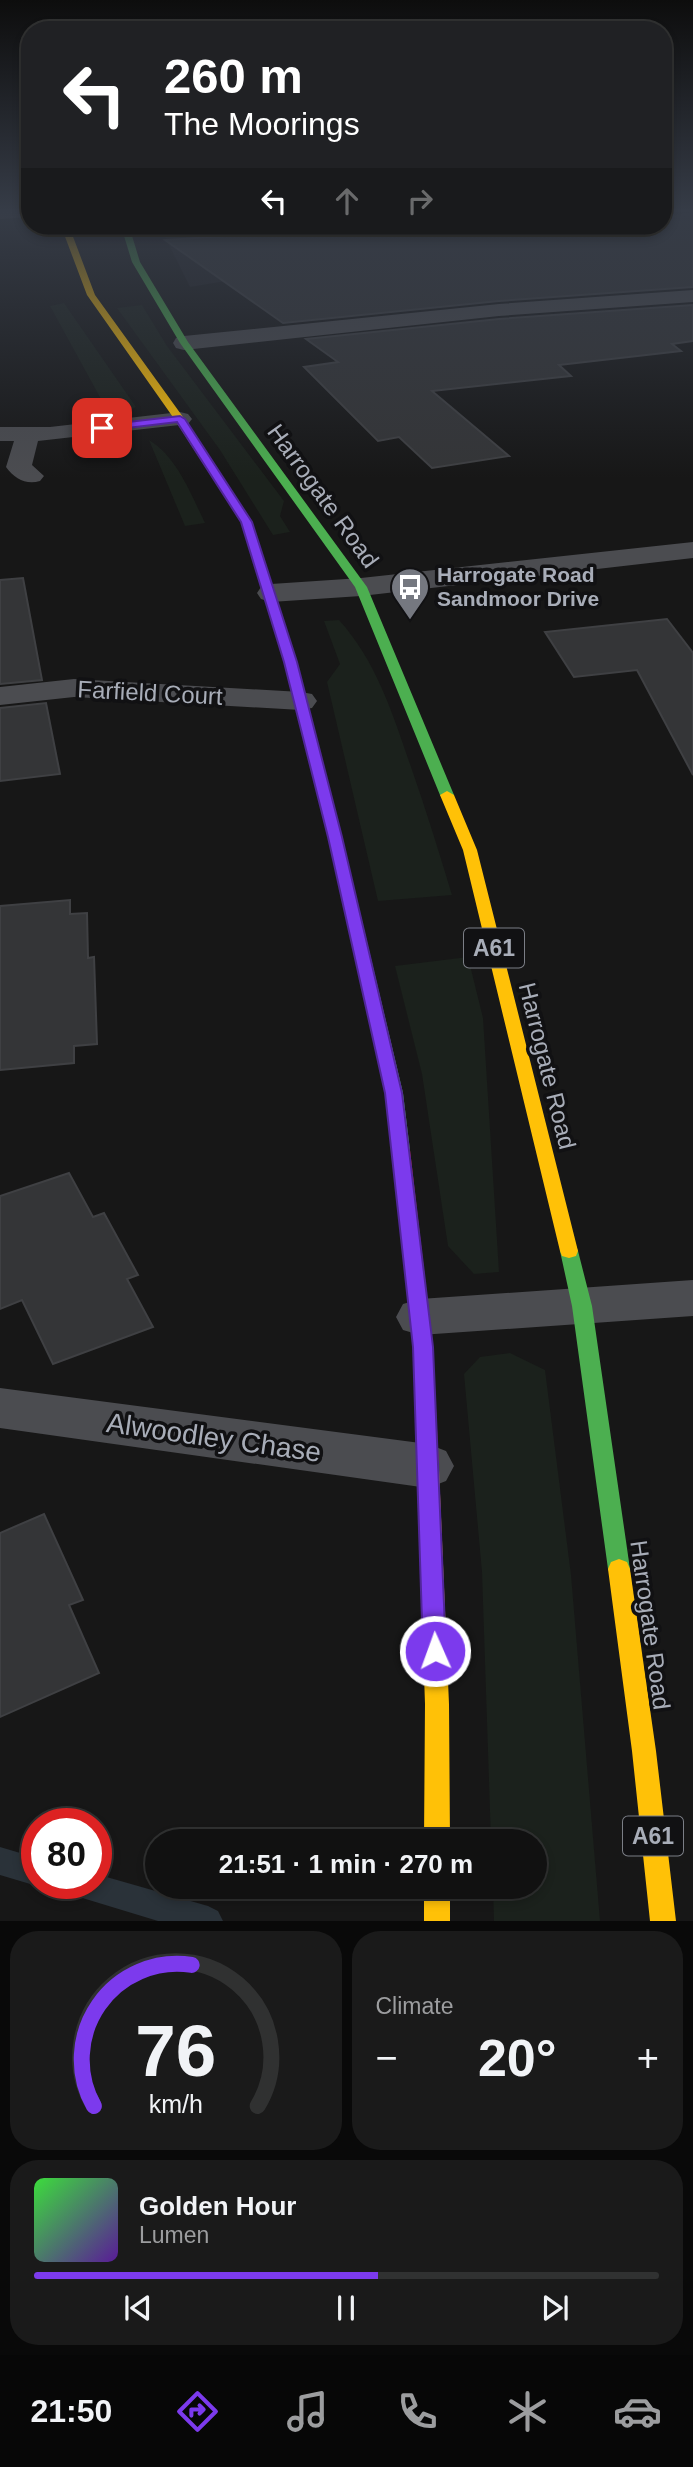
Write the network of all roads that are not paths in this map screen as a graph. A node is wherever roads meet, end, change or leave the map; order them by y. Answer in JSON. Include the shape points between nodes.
{"nodes":[{"id":1,"x":94,"y":299,"type":"edge"},
{"id":2,"x":158,"y":299,"type":"edge"},
{"id":3,"x":656,"y":299,"type":"edge"},
{"id":4,"x":184,"y":343,"type":"junction"},
{"id":5,"x":180,"y":419,"type":"junction"},
{"id":6,"x":0,"y":434,"type":"edge"},
{"id":7,"x":28,"y":434,"type":"junction"},
{"id":8,"x":31,"y":476,"type":"dead end"},
{"id":9,"x":693,"y":550,"type":"edge"},
{"id":10,"x":362,"y":587,"type":"junction"},
{"id":11,"x":271,"y":593,"type":"junction"},
{"id":12,"x":0,"y":696,"type":"edge"},
{"id":13,"x":301,"y":701,"type":"junction"},
{"id":14,"x":693,"y":1298,"type":"edge"},
{"id":15,"x":582,"y":1306,"type":"junction"},
{"id":16,"x":420,"y":1317,"type":"junction"},
{"id":17,"x":0,"y":1408,"type":"edge"},
{"id":18,"x":428,"y":1466,"type":"junction"},
{"id":19,"x":437,"y":1829,"type":"edge"},
{"id":20,"x":437,"y":1899,"type":"edge"},
{"id":21,"x":437,"y":1921,"type":"edge"},
{"id":22,"x":663,"y":1921,"type":"edge"}],
"edges":[{"from":1,"to":5,"type":"highway"},
{"from":2,"to":4,"type":"highway","name":"Harrogate Road","number":"A61"},
{"from":3,"to":4,"type":"street"},
{"from":4,"to":10,"type":"highway","name":"Harrogate Road","number":"A61"},
{"from":5,"to":7,"type":"street"},
{"from":5,"to":11,"type":"highway","via":[[247,522]]},
{"from":6,"to":7,"type":"street"},
{"from":7,"to":8,"type":"street","via":[[19,467]]},
{"from":9,"to":10,"type":"street"},
{"from":10,"to":11,"type":"street"},
{"from":10,"to":15,"type":"highway","name":"Harrogate Road","number":"A61","via":[[470,850]]},
{"from":11,"to":13,"type":"highway"},
{"from":12,"to":13,"type":"street","name":"Farfield Court","via":[[74,688]]},
{"from":13,"to":16,"type":"highway","via":[[394,1093]]},
{"from":14,"to":15,"type":"street"},
{"from":15,"to":16,"type":"street"},
{"from":15,"to":22,"type":"highway","name":"Harrogate Road","number":"A61"},
{"from":16,"to":18,"type":"highway"},
{"from":17,"to":18,"type":"street","name":"Alwoodley Chase"},
{"from":18,"to":19,"type":"highway"},
{"from":20,"to":21,"type":"highway"}]}
